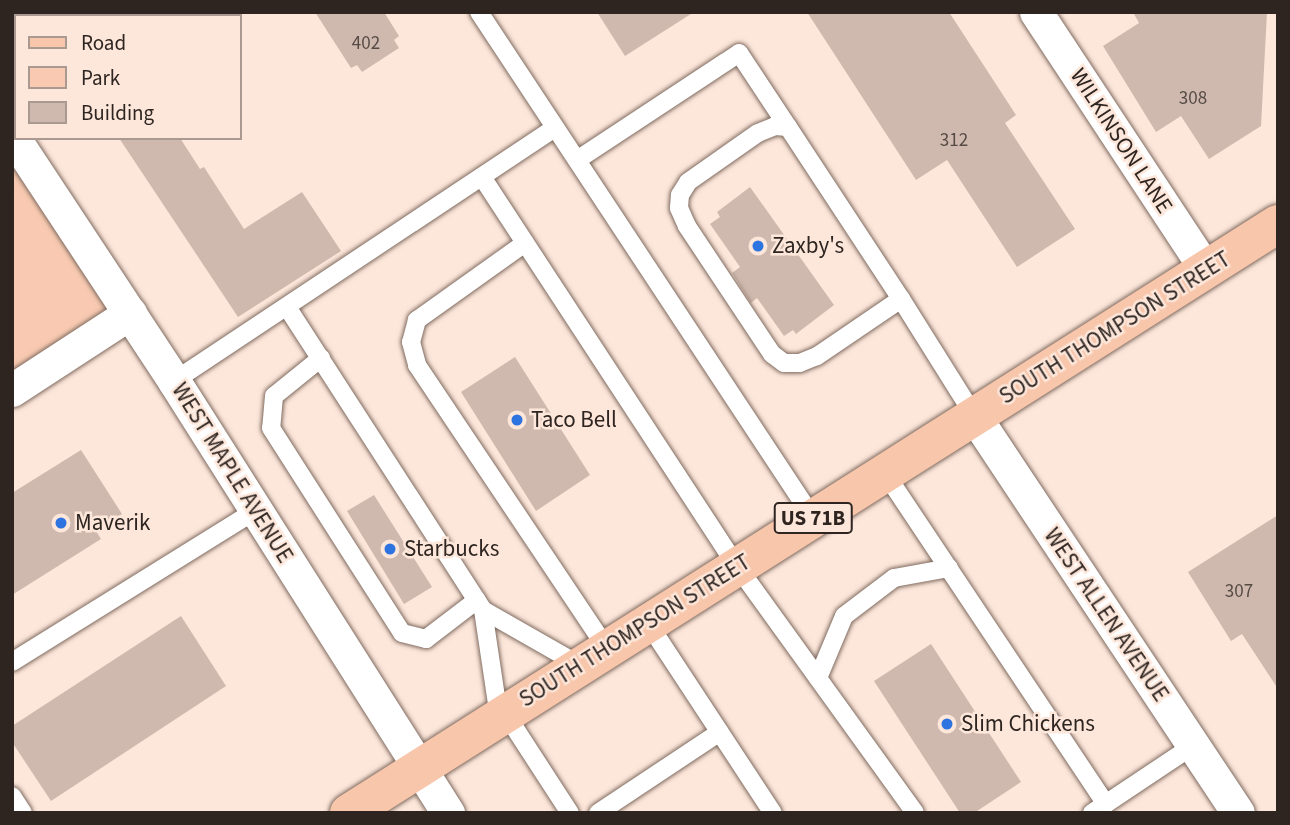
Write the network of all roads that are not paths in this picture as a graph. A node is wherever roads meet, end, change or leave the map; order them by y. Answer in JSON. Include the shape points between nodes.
{"nodes":[{"id":1,"x":479,"y":12,"type":"edge"},
{"id":2,"x":1036,"y":12,"type":"edge"},
{"id":3,"x":789,"y":127,"type":"junction"},
{"id":4,"x":555,"y":128,"type":"junction"},
{"id":5,"x":15,"y":140,"type":"edge"},
{"id":6,"x":577,"y":160,"type":"junction"},
{"id":7,"x":482,"y":177,"type":"junction"},
{"id":8,"x":1278,"y":225,"type":"edge"},
{"id":9,"x":525,"y":243,"type":"junction"},
{"id":10,"x":1206,"y":270,"type":"junction"},
{"id":11,"x":901,"y":299,"type":"junction"},
{"id":12,"x":287,"y":307,"type":"junction"},
{"id":13,"x":130,"y":313,"type":"junction"},
{"id":14,"x":321,"y":358,"type":"junction"},
{"id":15,"x":174,"y":381,"type":"junction"},
{"id":16,"x":12,"y":390,"type":"edge"},
{"id":17,"x":975,"y":416,"type":"junction"},
{"id":18,"x":885,"y":473,"type":"junction"},
{"id":19,"x":256,"y":510,"type":"junction"},
{"id":20,"x":813,"y":518,"type":"junction"},
{"id":21,"x":737,"y":566,"type":"junction"},
{"id":22,"x":948,"y":568,"type":"junction"},
{"id":23,"x":480,"y":605,"type":"junction"},
{"id":24,"x":648,"y":623,"type":"junction"},
{"id":25,"x":594,"y":657,"type":"junction"},
{"id":26,"x":12,"y":662,"type":"edge"},
{"id":27,"x":818,"y":678,"type":"junction"},
{"id":28,"x":502,"y":715,"type":"junction"},
{"id":29,"x":720,"y":732,"type":"junction"},
{"id":30,"x":1194,"y":745,"type":"junction"},
{"id":31,"x":418,"y":768,"type":"junction"},
{"id":32,"x":12,"y":796,"type":"edge"},
{"id":33,"x":1099,"y":808,"type":"edge"},
{"id":34,"x":23,"y":813,"type":"edge"},
{"id":35,"x":349,"y":813,"type":"edge"},
{"id":36,"x":448,"y":813,"type":"edge"},
{"id":37,"x":570,"y":813,"type":"edge"},
{"id":38,"x":598,"y":813,"type":"edge"},
{"id":39,"x":772,"y":813,"type":"edge"},
{"id":40,"x":915,"y":813,"type":"edge"},
{"id":41,"x":1238,"y":813,"type":"edge"}],
"edges":[{"from":1,"to":4,"type":"lane"},
{"from":2,"to":10,"type":"street","name":"WILKINSON LANE"},
{"from":3,"to":6,"type":"lane","via":[[740,53]]},
{"from":3,"to":11,"type":"lane"},
{"from":3,"to":11,"type":"lane","via":[[775,126],[758,133],[688,182],[679,208],[687,226],[772,354],[784,363],[817,356]]},
{"from":4,"to":6,"type":"lane"},
{"from":4,"to":7,"type":"lane"},
{"from":5,"to":13,"type":"street","name":"WEST MAPLE AVENUE"},
{"from":6,"to":20,"type":"lane"},
{"from":7,"to":9,"type":"lane"},
{"from":7,"to":12,"type":"lane"},
{"from":8,"to":10,"type":"main road","name":"SOUTH THOMPSON STREET","number":"US 71B"},
{"from":9,"to":21,"type":"lane"},
{"from":9,"to":25,"type":"lane","via":[[417,320],[411,342],[417,365]]},
{"from":10,"to":17,"type":"main road","name":"SOUTH THOMPSON STREET","number":"US 71B"},
{"from":11,"to":17,"type":"lane"},
{"from":12,"to":14,"type":"lane"},
{"from":12,"to":15,"type":"lane"},
{"from":13,"to":15,"type":"street","name":"WEST MAPLE AVENUE"},
{"from":13,"to":16,"type":"street"},
{"from":14,"to":23,"type":"lane"},
{"from":14,"to":23,"type":"lane","via":[[274,396],[271,428],[402,633],[426,639]]},
{"from":15,"to":19,"type":"street","name":"WEST MAPLE AVENUE"},
{"from":17,"to":18,"type":"main road","name":"SOUTH THOMPSON STREET","number":"US 71B"},
{"from":17,"to":30,"type":"street","name":"WEST ALLEN AVENUE"},
{"from":18,"to":20,"type":"main road","name":"SOUTH THOMPSON STREET","number":"US 71B"},
{"from":18,"to":22,"type":"lane"},
{"from":19,"to":26,"type":"lane"},
{"from":19,"to":31,"type":"street","name":"WEST MAPLE AVENUE"},
{"from":20,"to":21,"type":"main road","name":"SOUTH THOMPSON STREET","number":"US 71B"},
{"from":21,"to":24,"type":"main road","name":"SOUTH THOMPSON STREET","number":"US 71B"},
{"from":21,"to":27,"type":"lane"},
{"from":22,"to":27,"type":"lane","via":[[894,578],[844,616]]},
{"from":22,"to":33,"type":"lane"},
{"from":23,"to":25,"type":"lane"},
{"from":23,"to":28,"type":"lane"},
{"from":24,"to":25,"type":"main road","name":"SOUTH THOMPSON STREET","number":"US 71B"},
{"from":24,"to":29,"type":"lane"},
{"from":25,"to":28,"type":"main road","name":"SOUTH THOMPSON STREET","number":"US 71B"},
{"from":27,"to":40,"type":"lane"},
{"from":28,"to":31,"type":"main road","name":"SOUTH THOMPSON STREET","number":"US 71B"},
{"from":28,"to":37,"type":"lane"},
{"from":29,"to":38,"type":"lane"},
{"from":29,"to":39,"type":"lane"},
{"from":30,"to":33,"type":"lane"},
{"from":30,"to":41,"type":"street","name":"WEST ALLEN AVENUE"},
{"from":31,"to":35,"type":"main road","name":"SOUTH THOMPSON STREET","number":"US 71B"},
{"from":31,"to":36,"type":"street","name":"WEST MAPLE AVENUE"},
{"from":32,"to":34,"type":"lane"}]}
